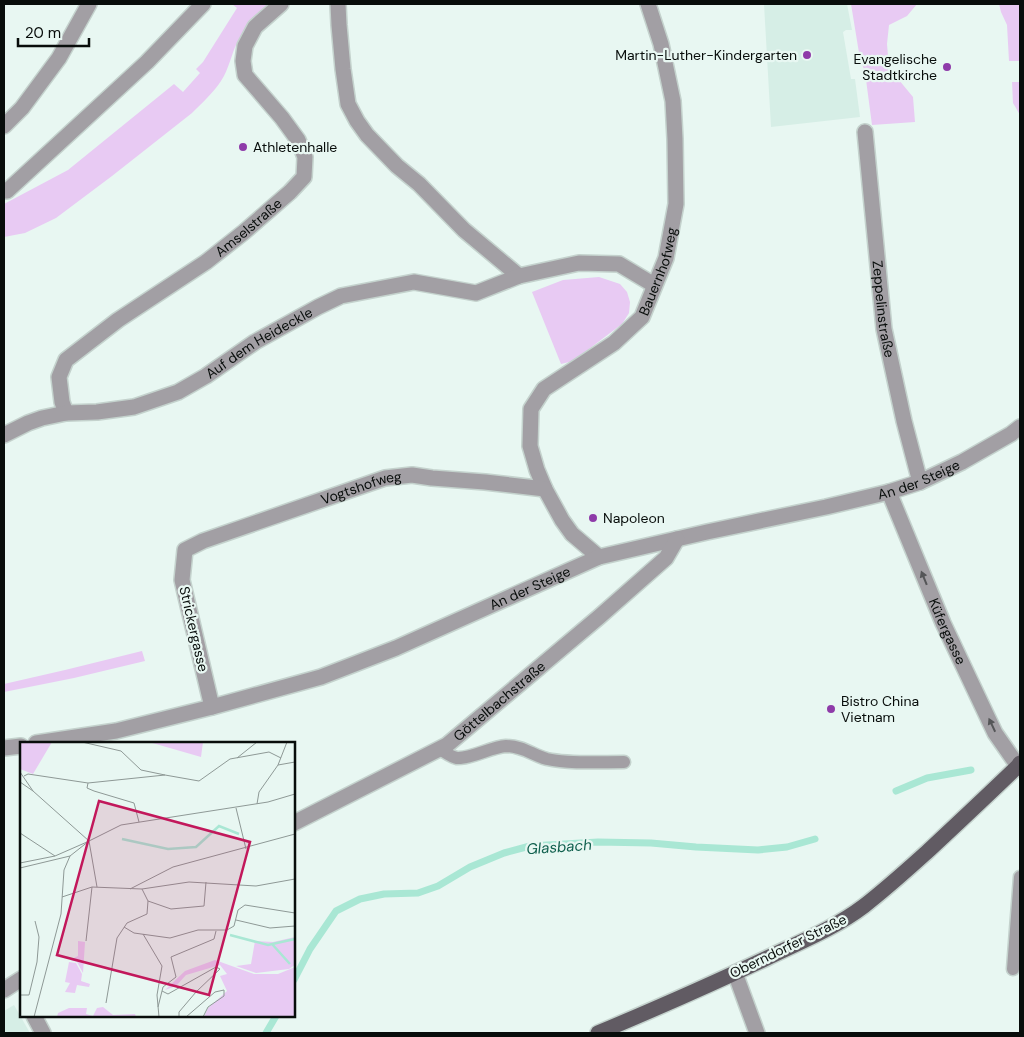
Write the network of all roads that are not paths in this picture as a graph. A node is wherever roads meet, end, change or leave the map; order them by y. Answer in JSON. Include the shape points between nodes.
{"nodes":[{"id":1,"x":89,"y":4,"type":"edge"},
{"id":2,"x":203,"y":4,"type":"edge"},
{"id":3,"x":281,"y":4,"type":"edge"},
{"id":4,"x":338,"y":4,"type":"edge"},
{"id":5,"x":648,"y":4,"type":"edge"},
{"id":6,"x":4,"y":126,"type":"edge"},
{"id":7,"x":865,"y":132,"type":"dead end"},
{"id":8,"x":4,"y":191,"type":"edge"},
{"id":9,"x":519,"y":276,"type":"junction"},
{"id":10,"x":654,"y":285,"type":"junction"},
{"id":11,"x":66,"y":413,"type":"junction"},
{"id":12,"x":1020,"y":427,"type":"edge"},
{"id":13,"x":4,"y":435,"type":"edge"},
{"id":14,"x":920,"y":482,"type":"junction"},
{"id":15,"x":545,"y":489,"type":"junction"},
{"id":16,"x":889,"y":492,"type":"junction"},
{"id":17,"x":677,"y":539,"type":"junction"},
{"id":18,"x":185,"y":550,"type":"joint"},
{"id":19,"x":599,"y":557,"type":"junction"},
{"id":20,"x":212,"y":707,"type":"junction"},
{"id":21,"x":43,"y":742,"type":"edge"},
{"id":22,"x":20,"y":746,"type":"edge"},
{"id":23,"x":4,"y":748,"type":"edge"},
{"id":24,"x":440,"y":749,"type":"junction"},
{"id":25,"x":624,"y":762,"type":"dead end"},
{"id":26,"x":1020,"y":767,"type":"edge"},
{"id":27,"x":295,"y":823,"type":"edge"},
{"id":28,"x":1020,"y":877,"type":"edge"},
{"id":29,"x":1013,"y":969,"type":"dead end"},
{"id":30,"x":735,"y":973,"type":"junction"},
{"id":31,"x":20,"y":984,"type":"edge"},
{"id":32,"x":4,"y":990,"type":"edge"},
{"id":33,"x":35,"y":1017,"type":"edge"},
{"id":34,"x":43,"y":1033,"type":"edge"},
{"id":35,"x":598,"y":1033,"type":"edge"},
{"id":36,"x":757,"y":1033,"type":"edge"}],
"edges":[{"from":1,"to":6,"type":"street","via":[[59,58],[22,108]]},
{"from":2,"to":8,"type":"street","via":[[147,62]]},
{"from":3,"to":11,"type":"street","name":"Amselstraße","via":[[254,27],[245,46],[243,61],[245,75],[298,140],[305,157],[304,177],[206,262],[118,320],[66,360],[59,377]]},
{"from":4,"to":9,"type":"street","via":[[348,104],[357,121],[397,166],[464,230]]},
{"from":5,"to":10,"type":"street","name":"Bauernhofweg","via":[[661,44],[673,101],[675,139],[676,204],[666,258]]},
{"from":7,"to":14,"type":"street","name":"Zeppelinstraße","via":[[884,329]]},
{"from":9,"to":10,"type":"street","name":"Auf dem Heideckle","via":[[579,263],[619,264]]},
{"from":9,"to":11,"type":"street","name":"Auf dem Heideckle","via":[[476,293],[414,282],[341,296],[254,342],[178,392],[134,407]]},
{"from":10,"to":15,"type":"street","name":"Bauernhofweg","via":[[642,317],[614,343],[544,389],[531,409],[530,446]]},
{"from":11,"to":13,"type":"street","name":"Auf dem Heideckle","via":[[42,418]]},
{"from":12,"to":14,"type":"street","name":"An der Steige","via":[[962,462]]},
{"from":14,"to":16,"type":"street","name":"An der Steige"},
{"from":15,"to":18,"type":"street","name":"Vogtshofweg","via":[[412,475],[385,478]]},
{"from":15,"to":19,"type":"street","name":"Bauernhofweg","via":[[572,534]]},
{"from":16,"to":17,"type":"street","name":"An der Steige"},
{"from":26,"to":16,"type":"street","name":"Küfergasse","one_way":true,"via":[[995,733],[942,623]]},
{"from":17,"to":19,"type":"street","name":"An der Steige"},
{"from":17,"to":24,"type":"street","name":"Göttelbachstraße","via":[[666,558]]},
{"from":18,"to":20,"type":"street","name":"Strickergasse","via":[[182,580]]},
{"from":19,"to":20,"type":"street","name":"An der Steige","via":[[321,677]]},
{"from":20,"to":21,"type":"street","name":"An der Steige","via":[[116,731]]},
{"from":22,"to":23,"type":"street"},
{"from":24,"to":25,"type":"lane","via":[[458,758],[503,746],[516,746],[546,759],[566,762]]},
{"from":24,"to":27,"type":"street","name":"Göttelbachstraße"},
{"from":26,"to":30,"type":"main road","name":"Oberndorfer Straße","via":[[864,906],[816,935]]},
{"from":28,"to":29,"type":"lane"},
{"from":30,"to":35,"type":"main road","name":"Oberndorfer Straße"},
{"from":30,"to":36,"type":"street"},
{"from":31,"to":32,"type":"street"},
{"from":33,"to":34,"type":"street"}]}
